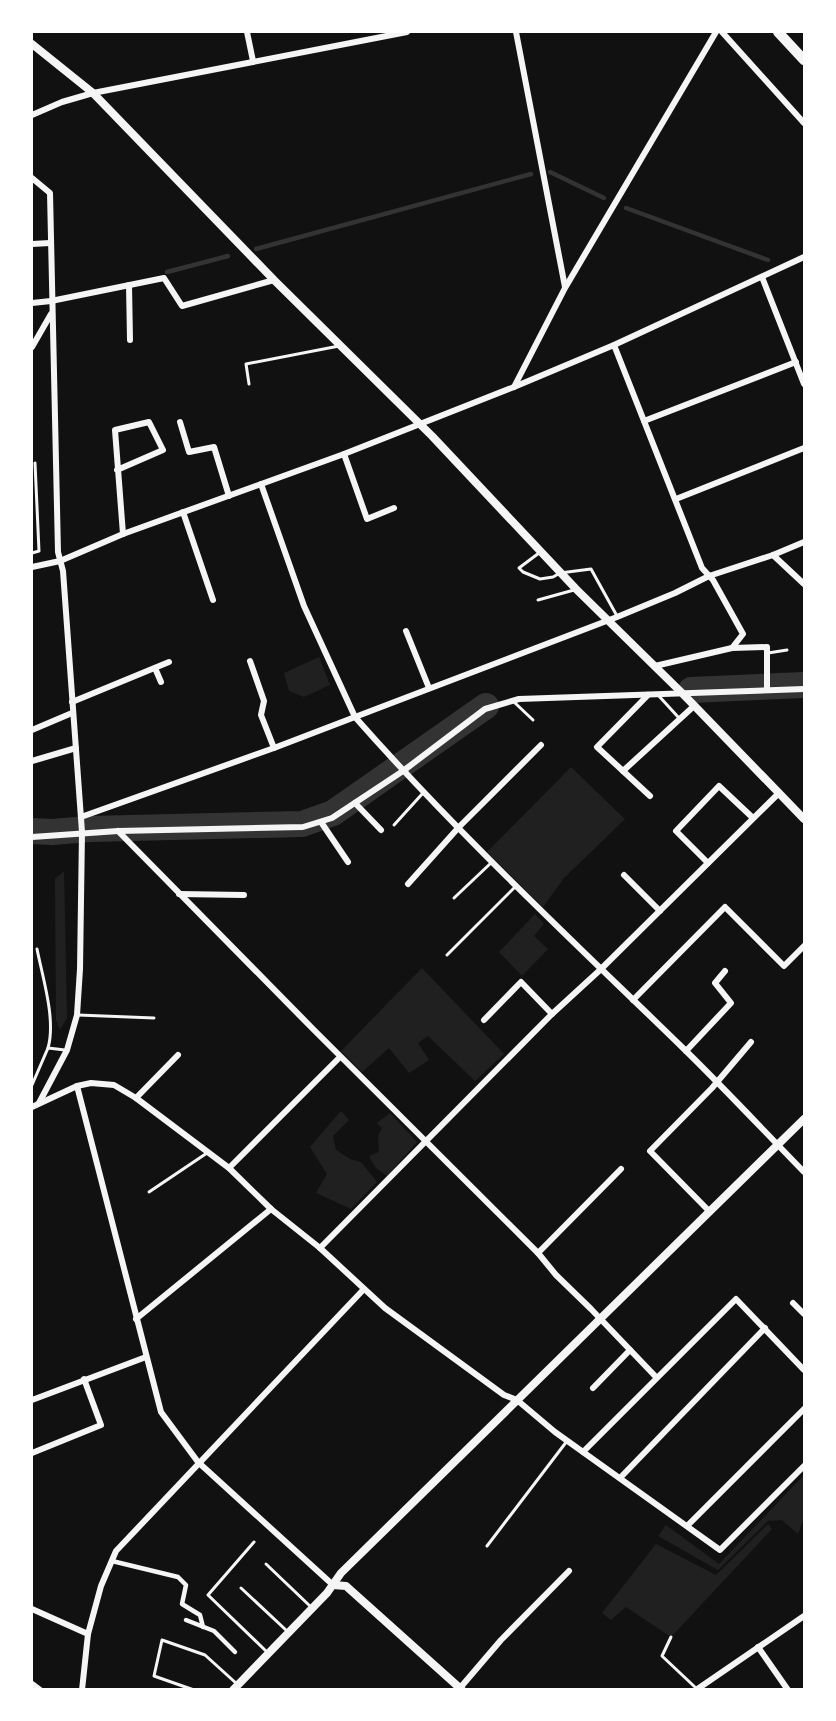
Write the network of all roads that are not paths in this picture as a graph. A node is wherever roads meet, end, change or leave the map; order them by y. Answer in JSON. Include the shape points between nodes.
{"nodes":[{"id":1,"x":247,"y":32,"type":"edge"},
{"id":2,"x":407,"y":32,"type":"edge"},
{"id":3,"x":516,"y":32,"type":"edge"},
{"id":4,"x":716,"y":32,"type":"edge"},
{"id":5,"x":722,"y":32,"type":"edge"},
{"id":6,"x":778,"y":32,"type":"edge"},
{"id":7,"x":32,"y":44,"type":"edge"},
{"id":8,"x":804,"y":60,"type":"edge"},
{"id":9,"x":253,"y":61,"type":"junction"},
{"id":10,"x":93,"y":93,"type":"junction"},
{"id":11,"x":32,"y":115,"type":"edge"},
{"id":12,"x":804,"y":123,"type":"edge"},
{"id":13,"x":32,"y":178,"type":"edge"},
{"id":14,"x":50,"y":243,"type":"junction"},
{"id":15,"x":32,"y":244,"type":"edge"},
{"id":16,"x":804,"y":257,"type":"edge"},
{"id":17,"x":762,"y":277,"type":"junction"},
{"id":18,"x":274,"y":280,"type":"junction"},
{"id":19,"x":129,"y":285,"type":"junction"},
{"id":20,"x":565,"y":288,"type":"junction"},
{"id":21,"x":51,"y":301,"type":"junction"},
{"id":22,"x":32,"y":303,"type":"edge"},
{"id":23,"x":52,"y":314,"type":"junction"},
{"id":24,"x":130,"y":340,"type":"dead end"},
{"id":25,"x":614,"y":345,"type":"junction"},
{"id":26,"x":339,"y":346,"type":"junction"},
{"id":27,"x":32,"y":347,"type":"edge"},
{"id":28,"x":796,"y":362,"type":"junction"},
{"id":29,"x":249,"y":384,"type":"dead end"},
{"id":30,"x":804,"y":384,"type":"edge"},
{"id":31,"x":514,"y":387,"type":"junction"},
{"id":32,"x":644,"y":421,"type":"junction"},
{"id":33,"x":180,"y":422,"type":"dead end"},
{"id":34,"x":419,"y":424,"type":"junction"},
{"id":35,"x":804,"y":448,"type":"edge"},
{"id":36,"x":344,"y":454,"type":"junction"},
{"id":37,"x":35,"y":464,"type":"dead end"},
{"id":38,"x":117,"y":470,"type":"junction"},
{"id":39,"x":261,"y":484,"type":"junction"},
{"id":40,"x":228,"y":496,"type":"junction"},
{"id":41,"x":676,"y":499,"type":"junction"},
{"id":42,"x":394,"y":508,"type":"dead end"},
{"id":43,"x":183,"y":512,"type":"junction"},
{"id":44,"x":123,"y":534,"type":"junction"},
{"id":45,"x":804,"y":542,"type":"edge"},
{"id":46,"x":541,"y":552,"type":"junction"},
{"id":47,"x":32,"y":553,"type":"edge"},
{"id":48,"x":773,"y":555,"type":"junction"},
{"id":49,"x":60,"y":561,"type":"junction"},
{"id":50,"x":32,"y":567,"type":"edge"},
{"id":51,"x":560,"y":573,"type":"junction"},
{"id":52,"x":709,"y":576,"type":"junction"},
{"id":53,"x":804,"y":584,"type":"edge"},
{"id":54,"x":576,"y":589,"type":"junction"},
{"id":55,"x":213,"y":600,"type":"dead end"},
{"id":56,"x":538,"y":600,"type":"dead end"},
{"id":57,"x":617,"y":616,"type":"junction"},
{"id":58,"x":608,"y":619,"type":"junction"},
{"id":59,"x":406,"y":631,"type":"dead end"},
{"id":60,"x":732,"y":648,"type":"junction"},
{"id":61,"x":787,"y":650,"type":"dead end"},
{"id":62,"x":767,"y":653,"type":"junction"},
{"id":63,"x":250,"y":661,"type":"dead end"},
{"id":64,"x":170,"y":662,"type":"dead end"},
{"id":65,"x":655,"y":666,"type":"junction"},
{"id":66,"x":154,"y":668,"type":"junction"},
{"id":67,"x":161,"y":682,"type":"dead end"},
{"id":68,"x":767,"y":686,"type":"junction"},
{"id":69,"x":429,"y":688,"type":"junction"},
{"id":70,"x":804,"y":689,"type":"edge"},
{"id":71,"x":682,"y":693,"type":"junction"},
{"id":72,"x":648,"y":695,"type":"junction"},
{"id":73,"x":658,"y":695,"type":"junction"},
{"id":74,"x":513,"y":701,"type":"junction"},
{"id":75,"x":72,"y":702,"type":"junction"},
{"id":76,"x":694,"y":706,"type":"junction"},
{"id":77,"x":72,"y":713,"type":"junction"},
{"id":78,"x":355,"y":717,"type":"junction"},
{"id":79,"x":679,"y":718,"type":"junction"},
{"id":80,"x":533,"y":720,"type":"dead end"},
{"id":81,"x":32,"y":730,"type":"edge"},
{"id":82,"x":541,"y":745,"type":"dead end"},
{"id":83,"x":76,"y":748,"type":"junction"},
{"id":84,"x":274,"y":748,"type":"junction"},
{"id":85,"x":32,"y":761,"type":"edge"},
{"id":86,"x":401,"y":769,"type":"junction"},
{"id":87,"x":623,"y":771,"type":"junction"},
{"id":88,"x":424,"y":792,"type":"junction"},
{"id":89,"x":779,"y":794,"type":"junction"},
{"id":90,"x":650,"y":796,"type":"dead end"},
{"id":91,"x":355,"y":803,"type":"junction"},
{"id":92,"x":753,"y":818,"type":"junction"},
{"id":93,"x":804,"y":819,"type":"edge"},
{"id":94,"x":81,"y":820,"type":"junction"},
{"id":95,"x":321,"y":822,"type":"junction"},
{"id":96,"x":394,"y":825,"type":"dead end"},
{"id":97,"x":459,"y":827,"type":"junction"},
{"id":98,"x":381,"y":830,"type":"dead end"},
{"id":99,"x":118,"y":831,"type":"junction"},
{"id":100,"x":81,"y":833,"type":"junction"},
{"id":101,"x":32,"y":837,"type":"edge"},
{"id":102,"x":348,"y":862,"type":"dead end"},
{"id":103,"x":492,"y":862,"type":"junction"},
{"id":104,"x":708,"y":863,"type":"junction"},
{"id":105,"x":624,"y":875,"type":"dead end"},
{"id":106,"x":408,"y":884,"type":"dead end"},
{"id":107,"x":516,"y":886,"type":"junction"},
{"id":108,"x":178,"y":894,"type":"junction"},
{"id":109,"x":244,"y":895,"type":"dead end"},
{"id":110,"x":454,"y":898,"type":"dead end"},
{"id":111,"x":660,"y":910,"type":"junction"},
{"id":112,"x":804,"y":946,"type":"edge"},
{"id":113,"x":37,"y":950,"type":"dead end"},
{"id":114,"x":447,"y":955,"type":"dead end"},
{"id":115,"x":600,"y":970,"type":"junction"},
{"id":116,"x":725,"y":971,"type":"dead end"},
{"id":117,"x":633,"y":1000,"type":"junction"},
{"id":118,"x":552,"y":1014,"type":"junction"},
{"id":119,"x":77,"y":1015,"type":"junction"},
{"id":120,"x":154,"y":1018,"type":"dead end"},
{"id":121,"x":484,"y":1020,"type":"dead end"},
{"id":122,"x":751,"y":1042,"type":"dead end"},
{"id":123,"x":48,"y":1048,"type":"junction"},
{"id":124,"x":67,"y":1050,"type":"junction"},
{"id":125,"x":686,"y":1051,"type":"junction"},
{"id":126,"x":178,"y":1055,"type":"dead end"},
{"id":127,"x":340,"y":1057,"type":"junction"},
{"id":128,"x":715,"y":1082,"type":"junction"},
{"id":129,"x":32,"y":1085,"type":"edge"},
{"id":130,"x":77,"y":1086,"type":"junction"},
{"id":131,"x":136,"y":1098,"type":"junction"},
{"id":132,"x":35,"y":1105,"type":"edge"},
{"id":133,"x":804,"y":1119,"type":"edge"},
{"id":134,"x":424,"y":1142,"type":"junction"},
{"id":135,"x":778,"y":1145,"type":"junction"},
{"id":136,"x":207,"y":1152,"type":"junction"},
{"id":137,"x":229,"y":1168,"type":"junction"},
{"id":138,"x":621,"y":1169,"type":"dead end"},
{"id":139,"x":804,"y":1172,"type":"edge"},
{"id":140,"x":149,"y":1192,"type":"dead end"},
{"id":141,"x":271,"y":1209,"type":"junction"},
{"id":142,"x":710,"y":1212,"type":"junction"},
{"id":143,"x":320,"y":1248,"type":"junction"},
{"id":144,"x":538,"y":1253,"type":"junction"},
{"id":145,"x":364,"y":1289,"type":"junction"},
{"id":146,"x":793,"y":1303,"type":"dead end"},
{"id":147,"x":804,"y":1314,"type":"edge"},
{"id":148,"x":136,"y":1319,"type":"junction"},
{"id":149,"x":600,"y":1319,"type":"junction"},
{"id":150,"x":765,"y":1328,"type":"junction"},
{"id":151,"x":630,"y":1350,"type":"junction"},
{"id":152,"x":146,"y":1357,"type":"junction"},
{"id":153,"x":804,"y":1370,"type":"edge"},
{"id":154,"x":656,"y":1377,"type":"junction"},
{"id":155,"x":84,"y":1379,"type":"junction"},
{"id":156,"x":593,"y":1388,"type":"dead end"},
{"id":157,"x":32,"y":1400,"type":"edge"},
{"id":158,"x":517,"y":1400,"type":"junction"},
{"id":159,"x":804,"y":1409,"type":"edge"},
{"id":160,"x":567,"y":1441,"type":"junction"},
{"id":161,"x":583,"y":1452,"type":"junction"},
{"id":162,"x":32,"y":1453,"type":"edge"},
{"id":163,"x":198,"y":1462,"type":"junction"},
{"id":164,"x":804,"y":1466,"type":"edge"},
{"id":165,"x":620,"y":1478,"type":"junction"},
{"id":166,"x":687,"y":1526,"type":"junction"},
{"id":167,"x":254,"y":1542,"type":"dead end"},
{"id":168,"x":486,"y":1545,"type":"dead end"},
{"id":169,"x":112,"y":1561,"type":"junction"},
{"id":170,"x":266,"y":1564,"type":"dead end"},
{"id":171,"x":569,"y":1571,"type":"dead end"},
{"id":172,"x":333,"y":1585,"type":"junction"},
{"id":173,"x":241,"y":1588,"type":"dead end"},
{"id":174,"x":312,"y":1608,"type":"junction"},
{"id":175,"x":32,"y":1609,"type":"edge"},
{"id":176,"x":804,"y":1616,"type":"edge"},
{"id":177,"x":186,"y":1620,"type":"dead end"},
{"id":178,"x":203,"y":1627,"type":"junction"},
{"id":179,"x":289,"y":1632,"type":"junction"},
{"id":180,"x":88,"y":1634,"type":"junction"},
{"id":181,"x":671,"y":1637,"type":"dead end"},
{"id":182,"x":758,"y":1647,"type":"junction"},
{"id":183,"x":235,"y":1652,"type":"dead end"},
{"id":184,"x":268,"y":1653,"type":"junction"},
{"id":185,"x":32,"y":1684,"type":"edge"},
{"id":186,"x":235,"y":1687,"type":"edge"},
{"id":187,"x":40,"y":1689,"type":"edge"},
{"id":188,"x":82,"y":1689,"type":"edge"},
{"id":189,"x":194,"y":1689,"type":"edge"},
{"id":190,"x":461,"y":1689,"type":"edge"},
{"id":191,"x":696,"y":1689,"type":"edge"},
{"id":192,"x":788,"y":1689,"type":"edge"}],
"edges":[{"from":1,"to":9,"type":"street"},
{"from":2,"to":9,"type":"street"},
{"from":3,"to":20,"type":"street"},
{"from":4,"to":20,"type":"street"},
{"from":5,"to":12,"type":"street"},
{"from":6,"to":8,"type":"highway"},
{"from":7,"to":10,"type":"street"},
{"from":9,"to":10,"type":"street"},
{"from":10,"to":11,"type":"street"},
{"from":10,"to":18,"type":"street"},
{"from":13,"to":14,"type":"street","via":[[50,193]]},
{"from":14,"to":15,"type":"street"},
{"from":14,"to":21,"type":"street"},
{"from":16,"to":17,"type":"street"},
{"from":17,"to":25,"type":"street"},
{"from":17,"to":28,"type":"street"},
{"from":18,"to":19,"type":"street","via":[[182,306],[164,278]]},
{"from":18,"to":26,"type":"street"},
{"from":19,"to":21,"type":"street"},
{"from":19,"to":24,"type":"street"},
{"from":20,"to":31,"type":"street"},
{"from":21,"to":22,"type":"street"},
{"from":21,"to":23,"type":"street"},
{"from":23,"to":27,"type":"street"},
{"from":23,"to":49,"type":"street"},
{"from":25,"to":31,"type":"street"},
{"from":25,"to":32,"type":"street"},
{"from":26,"to":29,"type":"lane","via":[[246,364]]},
{"from":26,"to":34,"type":"street"},
{"from":28,"to":30,"type":"street"},
{"from":28,"to":32,"type":"street"},
{"from":31,"to":34,"type":"street"},
{"from":32,"to":41,"type":"street"},
{"from":33,"to":40,"type":"street","via":[[189,452],[214,447]]},
{"from":34,"to":36,"type":"street"},
{"from":34,"to":46,"type":"street"},
{"from":35,"to":41,"type":"street"},
{"from":36,"to":39,"type":"street"},
{"from":36,"to":42,"type":"street","via":[[367,519]]},
{"from":37,"to":47,"type":"lane","via":[[39,551]]},
{"from":38,"to":38,"type":"street","via":[[115,430],[149,422],[163,450]]},
{"from":38,"to":44,"type":"street"},
{"from":39,"to":40,"type":"street"},
{"from":39,"to":78,"type":"street","via":[[304,606]]},
{"from":40,"to":43,"type":"street"},
{"from":41,"to":52,"type":"street","via":[[702,568]]},
{"from":43,"to":44,"type":"street"},
{"from":43,"to":55,"type":"street"},
{"from":44,"to":49,"type":"street"},
{"from":45,"to":48,"type":"street"},
{"from":46,"to":51,"type":"street"},
{"from":46,"to":51,"type":"lane","via":[[519,567],[523,572],[540,579]]},
{"from":48,"to":52,"type":"street"},
{"from":48,"to":53,"type":"street"},
{"from":49,"to":50,"type":"street"},
{"from":49,"to":75,"type":"street"},
{"from":51,"to":54,"type":"street"},
{"from":51,"to":57,"type":"lane","via":[[591,569]]},
{"from":52,"to":57,"type":"street"},
{"from":52,"to":60,"type":"street","via":[[743,634]]},
{"from":54,"to":56,"type":"lane"},
{"from":54,"to":58,"type":"street"},
{"from":57,"to":58,"type":"street"},
{"from":58,"to":65,"type":"street"},
{"from":58,"to":69,"type":"street"},
{"from":59,"to":69,"type":"street"},
{"from":60,"to":62,"type":"street","via":[[767,647]]},
{"from":60,"to":65,"type":"street"},
{"from":61,"to":62,"type":"lane"},
{"from":62,"to":68,"type":"street"},
{"from":63,"to":84,"type":"street","via":[[264,701],[261,715]]},
{"from":64,"to":66,"type":"street"},
{"from":65,"to":71,"type":"street"},
{"from":66,"to":67,"type":"street"},
{"from":66,"to":75,"type":"street"},
{"from":68,"to":70,"type":"street"},
{"from":68,"to":71,"type":"street"},
{"from":69,"to":78,"type":"street"},
{"from":71,"to":73,"type":"street"},
{"from":71,"to":76,"type":"street"},
{"from":72,"to":73,"type":"street"},
{"from":72,"to":74,"type":"street"},
{"from":72,"to":87,"type":"street","via":[[597,747]]},
{"from":73,"to":79,"type":"lane"},
{"from":74,"to":80,"type":"lane"},
{"from":74,"to":86,"type":"street","via":[[485,710]]},
{"from":75,"to":77,"type":"street"},
{"from":76,"to":79,"type":"street"},
{"from":76,"to":89,"type":"street"},
{"from":77,"to":81,"type":"street"},
{"from":77,"to":83,"type":"street"},
{"from":78,"to":84,"type":"street"},
{"from":78,"to":86,"type":"street"},
{"from":79,"to":87,"type":"street"},
{"from":82,"to":97,"type":"street"},
{"from":83,"to":85,"type":"street"},
{"from":83,"to":94,"type":"street"},
{"from":84,"to":94,"type":"street"},
{"from":86,"to":88,"type":"street"},
{"from":86,"to":91,"type":"street"},
{"from":87,"to":90,"type":"street"},
{"from":88,"to":96,"type":"lane"},
{"from":88,"to":97,"type":"street"},
{"from":89,"to":92,"type":"street"},
{"from":89,"to":93,"type":"street"},
{"from":91,"to":95,"type":"street"},
{"from":91,"to":98,"type":"street"},
{"from":92,"to":104,"type":"street"},
{"from":92,"to":104,"type":"street","via":[[719,786],[676,831]]},
{"from":94,"to":100,"type":"street"},
{"from":95,"to":99,"type":"street","via":[[303,827]]},
{"from":95,"to":102,"type":"street"},
{"from":97,"to":103,"type":"street"},
{"from":97,"to":106,"type":"street"},
{"from":99,"to":100,"type":"street"},
{"from":99,"to":108,"type":"street"},
{"from":100,"to":101,"type":"street"},
{"from":100,"to":119,"type":"street"},
{"from":103,"to":107,"type":"street"},
{"from":103,"to":110,"type":"lane"},
{"from":104,"to":111,"type":"street"},
{"from":105,"to":111,"type":"street"},
{"from":107,"to":114,"type":"lane"},
{"from":107,"to":115,"type":"street"},
{"from":108,"to":109,"type":"street"},
{"from":108,"to":127,"type":"street"},
{"from":111,"to":115,"type":"street"},
{"from":112,"to":117,"type":"street","via":[[784,966],[725,907]]},
{"from":113,"to":123,"type":"lane","via":[[48,1000]]},
{"from":115,"to":117,"type":"street"},
{"from":115,"to":118,"type":"street"},
{"from":116,"to":125,"type":"street","via":[[715,983],[731,1003]]},
{"from":117,"to":125,"type":"street"},
{"from":118,"to":121,"type":"street","via":[[521,982]]},
{"from":118,"to":134,"type":"street"},
{"from":119,"to":120,"type":"lane"},
{"from":119,"to":124,"type":"street"},
{"from":122,"to":128,"type":"street"},
{"from":123,"to":124,"type":"lane"},
{"from":123,"to":129,"type":"lane"},
{"from":124,"to":132,"type":"street"},
{"from":125,"to":128,"type":"street"},
{"from":126,"to":131,"type":"street"},
{"from":127,"to":134,"type":"street"},
{"from":127,"to":137,"type":"street"},
{"from":128,"to":135,"type":"street"},
{"from":128,"to":142,"type":"street","via":[[650,1151]]},
{"from":130,"to":131,"type":"street","via":[[114,1085]]},
{"from":130,"to":132,"type":"street"},
{"from":130,"to":148,"type":"street"},
{"from":131,"to":136,"type":"street"},
{"from":133,"to":135,"type":"street"},
{"from":134,"to":143,"type":"street"},
{"from":134,"to":144,"type":"street"},
{"from":135,"to":139,"type":"street"},
{"from":135,"to":142,"type":"street"},
{"from":136,"to":137,"type":"street"},
{"from":136,"to":140,"type":"lane"},
{"from":137,"to":141,"type":"street"},
{"from":138,"to":144,"type":"street"},
{"from":141,"to":143,"type":"street"},
{"from":141,"to":148,"type":"street"},
{"from":142,"to":149,"type":"street"},
{"from":143,"to":145,"type":"street"},
{"from":144,"to":149,"type":"street"},
{"from":145,"to":158,"type":"street","via":[[417,1333],[504,1395]]},
{"from":145,"to":163,"type":"street"},
{"from":146,"to":147,"type":"street"},
{"from":148,"to":152,"type":"street"},
{"from":149,"to":151,"type":"street"},
{"from":149,"to":158,"type":"street"},
{"from":150,"to":153,"type":"street"},
{"from":150,"to":154,"type":"street","via":[[736,1299]]},
{"from":150,"to":165,"type":"street"},
{"from":151,"to":154,"type":"street"},
{"from":151,"to":156,"type":"street"},
{"from":152,"to":155,"type":"street"},
{"from":152,"to":163,"type":"street","via":[[161,1412]]},
{"from":154,"to":161,"type":"street"},
{"from":155,"to":157,"type":"street"},
{"from":155,"to":162,"type":"street","via":[[101,1425]]},
{"from":158,"to":160,"type":"street"},
{"from":158,"to":172,"type":"street"},
{"from":159,"to":166,"type":"street"},
{"from":160,"to":161,"type":"street"},
{"from":160,"to":168,"type":"lane"},
{"from":161,"to":165,"type":"street"},
{"from":163,"to":169,"type":"street","via":[[116,1551]]},
{"from":163,"to":172,"type":"street"},
{"from":164,"to":166,"type":"street","via":[[720,1550]]},
{"from":165,"to":166,"type":"street"},
{"from":167,"to":184,"type":"lane","via":[[208,1595]]},
{"from":169,"to":178,"type":"street","via":[[178,1577],[186,1585],[182,1604],[200,1615]]},
{"from":169,"to":180,"type":"street"},
{"from":170,"to":174,"type":"lane"},
{"from":171,"to":190,"type":"street","via":[[501,1640]]},
{"from":172,"to":174,"type":"street"},
{"from":172,"to":190,"type":"street","via":[[346,1586]]},
{"from":173,"to":179,"type":"lane"},
{"from":174,"to":179,"type":"street"},
{"from":175,"to":180,"type":"street"},
{"from":176,"to":182,"type":"street"},
{"from":177,"to":178,"type":"street"},
{"from":178,"to":183,"type":"street"},
{"from":179,"to":184,"type":"street"},
{"from":180,"to":188,"type":"street"},
{"from":181,"to":191,"type":"lane","via":[[662,1656]]},
{"from":182,"to":191,"type":"street"},
{"from":182,"to":192,"type":"street"},
{"from":184,"to":186,"type":"street"},
{"from":185,"to":187,"type":"street"},
{"from":186,"to":189,"type":"lane","via":[[205,1656],[162,1640],[154,1676]]}]}
